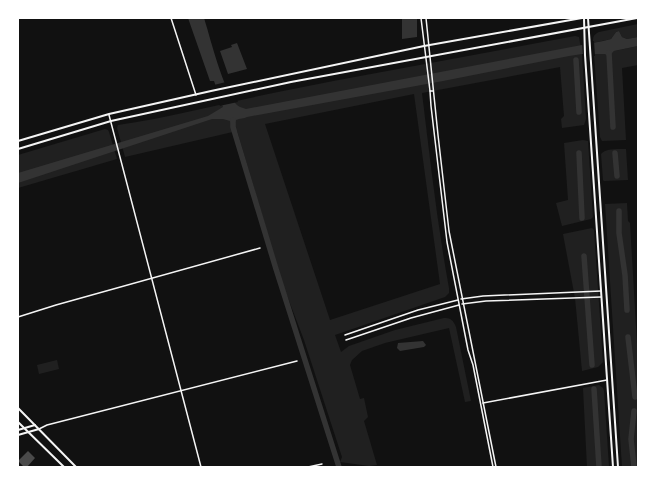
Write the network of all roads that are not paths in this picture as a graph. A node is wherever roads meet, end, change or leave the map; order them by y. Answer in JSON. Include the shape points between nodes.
{"nodes":[{"id":1,"x":171,"y":18,"type":"edge"},
{"id":2,"x":421,"y":18,"type":"edge"},
{"id":3,"x":426,"y":18,"type":"edge"},
{"id":4,"x":583,"y":18,"type":"edge"},
{"id":5,"x":588,"y":18,"type":"edge"},
{"id":6,"x":637,"y":18,"type":"edge"},
{"id":7,"x":589,"y":26,"type":"junction"},
{"id":8,"x":584,"y":27,"type":"junction"},
{"id":9,"x":424,"y":46,"type":"junction"},
{"id":10,"x":428,"y":46,"type":"junction"},
{"id":11,"x":429,"y":56,"type":"junction"},
{"id":12,"x":425,"y":57,"type":"junction"},
{"id":13,"x":430,"y":90,"type":"junction"},
{"id":14,"x":433,"y":90,"type":"junction"},
{"id":15,"x":196,"y":95,"type":"junction"},
{"id":16,"x":109,"y":114,"type":"junction"},
{"id":17,"x":111,"y":121,"type":"junction"},
{"id":18,"x":18,"y":140,"type":"edge"},
{"id":19,"x":18,"y":149,"type":"edge"},
{"id":20,"x":260,"y":248,"type":"dead end"},
{"id":21,"x":152,"y":279,"type":"junction"},
{"id":22,"x":601,"y":291,"type":"junction"},
{"id":23,"x":601,"y":297,"type":"junction"},
{"id":24,"x":462,"y":299,"type":"junction"},
{"id":25,"x":459,"y":300,"type":"junction"},
{"id":26,"x":463,"y":304,"type":"junction"},
{"id":27,"x":460,"y":305,"type":"junction"},
{"id":28,"x":18,"y":317,"type":"edge"},
{"id":29,"x":345,"y":335,"type":"dead end"},
{"id":30,"x":346,"y":340,"type":"dead end"},
{"id":31,"x":297,"y":361,"type":"dead end"},
{"id":32,"x":607,"y":380,"type":"junction"},
{"id":33,"x":181,"y":391,"type":"junction"},
{"id":34,"x":483,"y":403,"type":"junction"},
{"id":35,"x":18,"y":408,"type":"edge"},
{"id":36,"x":18,"y":422,"type":"edge"},
{"id":37,"x":35,"y":425,"type":"junction"},
{"id":38,"x":24,"y":428,"type":"junction"},
{"id":39,"x":18,"y":430,"type":"edge"},
{"id":40,"x":39,"y":430,"type":"junction"},
{"id":41,"x":28,"y":433,"type":"junction"},
{"id":42,"x":18,"y":435,"type":"edge"},
{"id":43,"x":322,"y":464,"type":"dead end"},
{"id":44,"x":64,"y":467,"type":"edge"},
{"id":45,"x":76,"y":467,"type":"edge"},
{"id":46,"x":201,"y":467,"type":"edge"},
{"id":47,"x":308,"y":467,"type":"edge"},
{"id":48,"x":495,"y":467,"type":"edge"},
{"id":49,"x":613,"y":467,"type":"edge"},
{"id":50,"x":618,"y":467,"type":"edge"}],
"edges":[{"from":1,"to":15,"type":"street"},
{"from":2,"to":9,"type":"street"},
{"from":3,"to":10,"type":"street"},
{"from":4,"to":8,"type":"main road"},
{"from":4,"to":10,"type":"main road"},
{"from":5,"to":7,"type":"main road"},
{"from":6,"to":7,"type":"main road"},
{"from":7,"to":8,"type":"main road"},
{"from":7,"to":50,"type":"main road"},
{"from":8,"to":11,"type":"main road"},
{"from":8,"to":22,"type":"main road"},
{"from":9,"to":10,"type":"main road"},
{"from":9,"to":12,"type":"street"},
{"from":9,"to":15,"type":"main road"},
{"from":10,"to":11,"type":"street"},
{"from":11,"to":12,"type":"main road"},
{"from":11,"to":14,"type":"street"},
{"from":12,"to":13,"type":"street"},
{"from":12,"to":17,"type":"main road","via":[[291,82]]},
{"from":13,"to":14,"type":"street"},
{"from":13,"to":25,"type":"street","via":[[447,242]]},
{"from":14,"to":24,"type":"street","via":[[450,231]]},
{"from":15,"to":16,"type":"main road"},
{"from":16,"to":17,"type":"street"},
{"from":16,"to":18,"type":"main road"},
{"from":17,"to":19,"type":"main road"},
{"from":17,"to":21,"type":"street"},
{"from":20,"to":21,"type":"street"},
{"from":21,"to":28,"type":"street"},
{"from":21,"to":33,"type":"street"},
{"from":22,"to":23,"type":"main road"},
{"from":22,"to":24,"type":"street"},
{"from":23,"to":26,"type":"street"},
{"from":23,"to":32,"type":"main road"},
{"from":24,"to":25,"type":"street"},
{"from":24,"to":26,"type":"street"},
{"from":25,"to":27,"type":"street"},
{"from":25,"to":29,"type":"street","via":[[405,314]]},
{"from":26,"to":27,"type":"street"},
{"from":26,"to":34,"type":"street"},
{"from":27,"to":30,"type":"street"},
{"from":27,"to":48,"type":"street"},
{"from":31,"to":33,"type":"street"},
{"from":32,"to":34,"type":"street"},
{"from":32,"to":49,"type":"main road"},
{"from":33,"to":40,"type":"street","via":[[47,425]]},
{"from":33,"to":46,"type":"street"},
{"from":34,"to":48,"type":"street"},
{"from":35,"to":37,"type":"main road"},
{"from":36,"to":38,"type":"main road"},
{"from":37,"to":38,"type":"main road"},
{"from":37,"to":40,"type":"main road"},
{"from":38,"to":39,"type":"main road"},
{"from":38,"to":41,"type":"main road"},
{"from":40,"to":41,"type":"main road"},
{"from":40,"to":45,"type":"main road"},
{"from":41,"to":42,"type":"main road"},
{"from":41,"to":44,"type":"main road"},
{"from":43,"to":47,"type":"street"}]}
